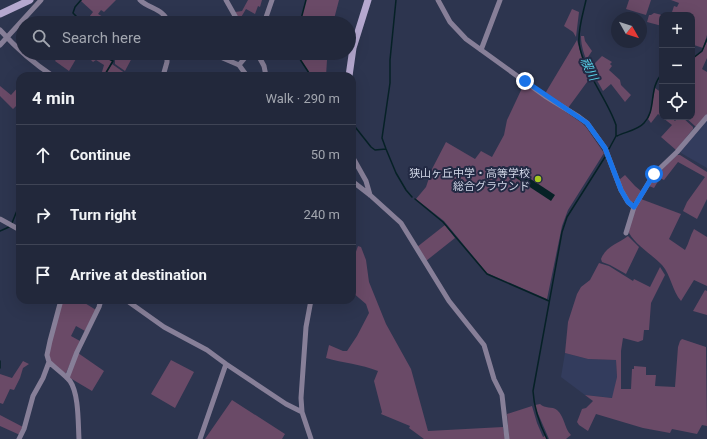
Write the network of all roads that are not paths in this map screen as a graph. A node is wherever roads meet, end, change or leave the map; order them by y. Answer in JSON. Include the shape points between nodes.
{"nodes":[{"id":1,"x":30,"y":0,"type":"edge"},
{"id":2,"x":41,"y":0,"type":"edge"},
{"id":3,"x":140,"y":0,"type":"edge"},
{"id":4,"x":226,"y":0,"type":"edge"},
{"id":5,"x":272,"y":0,"type":"edge"},
{"id":6,"x":368,"y":0,"type":"edge"},
{"id":7,"x":438,"y":0,"type":"edge"},
{"id":8,"x":500,"y":0,"type":"edge"},
{"id":9,"x":0,"y":14,"type":"edge"},
{"id":10,"x":26,"y":16,"type":"edge"},
{"id":11,"x":166,"y":16,"type":"edge"},
{"id":12,"x":235,"y":16,"type":"edge"},
{"id":13,"x":266,"y":16,"type":"edge"},
{"id":14,"x":16,"y":26,"type":"edge"},
{"id":15,"x":0,"y":30,"type":"edge"},
{"id":16,"x":6,"y":37,"type":"junction"},
{"id":17,"x":356,"y":38,"type":"edge"},
{"id":18,"x":0,"y":45,"type":"edge"},
{"id":19,"x":16,"y":47,"type":"edge"},
{"id":20,"x":481,"y":50,"type":"junction"},
{"id":21,"x":31,"y":60,"type":"edge"},
{"id":22,"x":167,"y":60,"type":"edge"},
{"id":23,"x":227,"y":60,"type":"edge"},
{"id":24,"x":243,"y":60,"type":"edge"},
{"id":25,"x":261,"y":60,"type":"edge"},
{"id":26,"x":351,"y":60,"type":"edge"},
{"id":27,"x":239,"y":65,"type":"junction"},
{"id":28,"x":47,"y":72,"type":"edge"},
{"id":29,"x":164,"y":72,"type":"edge"},
{"id":30,"x":244,"y":72,"type":"edge"},
{"id":31,"x":265,"y":72,"type":"edge"},
{"id":32,"x":350,"y":72,"type":"edge"},
{"id":33,"x":707,"y":117,"type":"edge"},
{"id":34,"x":356,"y":163,"type":"edge"},
{"id":35,"x":356,"y":184,"type":"edge"},
{"id":36,"x":370,"y":195,"type":"junction"},
{"id":37,"x":634,"y":207,"type":"junction"},
{"id":38,"x":0,"y":219,"type":"edge"},
{"id":39,"x":16,"y":228,"type":"edge"},
{"id":40,"x":626,"y":233,"type":"dead end"},
{"id":41,"x":60,"y":304,"type":"edge"},
{"id":42,"x":100,"y":304,"type":"edge"},
{"id":43,"x":132,"y":304,"type":"edge"},
{"id":44,"x":310,"y":304,"type":"edge"},
{"id":45,"x":48,"y":362,"type":"junction"},
{"id":46,"x":226,"y":364,"type":"junction"},
{"id":47,"x":67,"y":378,"type":"junction"},
{"id":48,"x":302,"y":412,"type":"junction"},
{"id":49,"x":311,"y":438,"type":"edge"},
{"id":50,"x":19,"y":439,"type":"edge"},
{"id":51,"x":79,"y":439,"type":"edge"},
{"id":52,"x":200,"y":439,"type":"edge"},
{"id":53,"x":317,"y":439,"type":"edge"},
{"id":54,"x":507,"y":439,"type":"edge"}],
"edges":[{"from":1,"to":9,"type":"street"},
{"from":2,"to":10,"type":"street"},
{"from":3,"to":11,"type":"street"},
{"from":4,"to":12,"type":"street"},
{"from":5,"to":13,"type":"street"},
{"from":6,"to":17,"type":"street"},
{"from":7,"to":20,"type":"street","via":[[450,22]]},
{"from":8,"to":20,"type":"street"},
{"from":14,"to":16,"type":"street"},
{"from":15,"to":16,"type":"street"},
{"from":16,"to":18,"type":"street"},
{"from":16,"to":19,"type":"street"},
{"from":20,"to":37,"type":"street","via":[[587,123],[605,148],[621,190]]},
{"from":21,"to":28,"type":"street"},
{"from":22,"to":29,"type":"street"},
{"from":23,"to":27,"type":"street"},
{"from":24,"to":27,"type":"street"},
{"from":25,"to":31,"type":"street"},
{"from":26,"to":32,"type":"street"},
{"from":27,"to":30,"type":"street"},
{"from":33,"to":37,"type":"street","via":[[654,174]]},
{"from":34,"to":36,"type":"street"},
{"from":35,"to":36,"type":"street"},
{"from":36,"to":54,"type":"street","via":[[401,222],[449,301],[484,345],[494,379],[502,395]]},
{"from":37,"to":40,"type":"street"},
{"from":38,"to":39,"type":"street"},
{"from":41,"to":45,"type":"street","via":[[47,355]]},
{"from":42,"to":47,"type":"street"},
{"from":43,"to":46,"type":"street","via":[[159,324]]},
{"from":44,"to":48,"type":"street","via":[[302,367]]},
{"from":45,"to":47,"type":"street"},
{"from":45,"to":50,"type":"street","via":[[33,396]]},
{"from":46,"to":48,"type":"street"},
{"from":46,"to":52,"type":"street"},
{"from":47,"to":51,"type":"street","via":[[73,386],[75,395]]},
{"from":48,"to":49,"type":"street"},
{"from":49,"to":53,"type":"street"}]}
